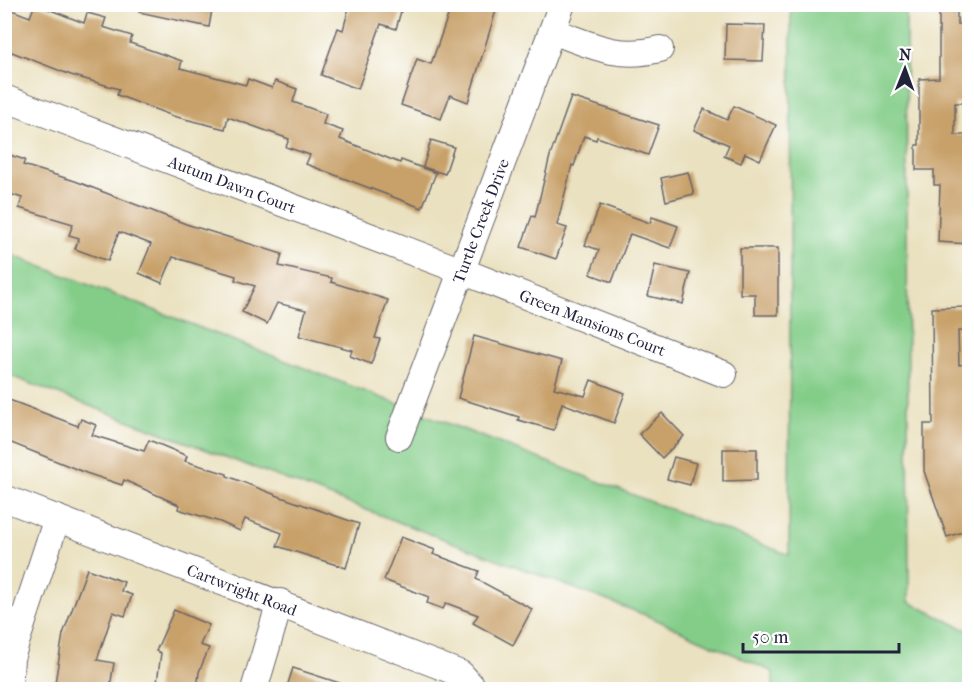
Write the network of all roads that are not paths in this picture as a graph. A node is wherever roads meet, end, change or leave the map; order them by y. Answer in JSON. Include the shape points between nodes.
{"nodes":[{"id":1,"x":562,"y":4,"type":"edge"},
{"id":2,"x":552,"y":31,"type":"junction"},
{"id":3,"x":660,"y":50,"type":"dead end"},
{"id":4,"x":4,"y":98,"type":"edge"},
{"id":5,"x":462,"y":271,"type":"junction"},
{"id":6,"x":724,"y":374,"type":"dead end"},
{"id":7,"x":399,"y":437,"type":"dead end"},
{"id":8,"x":4,"y":498,"type":"edge"},
{"id":9,"x":57,"y":518,"type":"junction"},
{"id":10,"x":280,"y":602,"type":"junction"},
{"id":11,"x":9,"y":690,"type":"edge"},
{"id":12,"x":255,"y":690,"type":"edge"},
{"id":13,"x":475,"y":690,"type":"edge"}],
"edges":[{"from":1,"to":2,"type":"street","name":"Turtle Creek Drive"},
{"from":2,"to":3,"type":"street","via":[[613,53],[637,55]]},
{"from":2,"to":5,"type":"street","name":"Turtle Creek Drive"},
{"from":4,"to":5,"type":"street","name":"Autum Dawn Court"},
{"from":5,"to":6,"type":"street","name":"Green Mansions Court"},
{"from":5,"to":7,"type":"street","name":"Turtle Creek Drive"},
{"from":8,"to":9,"type":"street","name":"Cartwright Road"},
{"from":9,"to":10,"type":"street","name":"Cartwright Road"},
{"from":9,"to":11,"type":"street","via":[[11,658]]},
{"from":10,"to":12,"type":"street"},
{"from":10,"to":13,"type":"street","name":"Cartwright Road","via":[[461,674]]}]}
